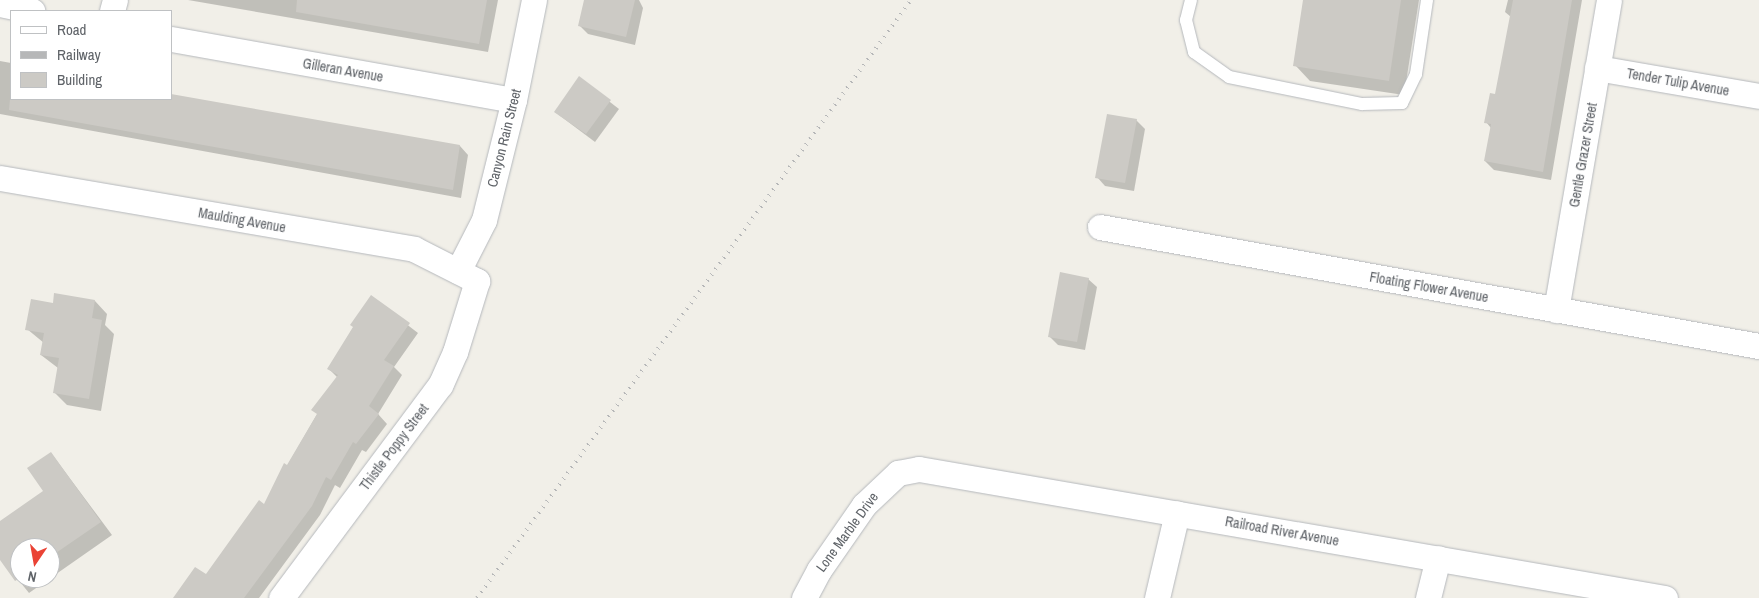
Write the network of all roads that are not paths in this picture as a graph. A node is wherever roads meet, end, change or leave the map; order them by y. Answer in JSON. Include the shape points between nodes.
{"nodes":[{"id":1,"x":534,"y":0,"type":"edge"},
{"id":2,"x":1190,"y":0,"type":"edge"},
{"id":3,"x":1427,"y":0,"type":"edge"},
{"id":4,"x":1609,"y":0,"type":"edge"},
{"id":5,"x":0,"y":4,"type":"edge"},
{"id":6,"x":27,"y":10,"type":"edge"},
{"id":7,"x":172,"y":39,"type":"edge"},
{"id":8,"x":1597,"y":68,"type":"junction"},
{"id":9,"x":1759,"y":96,"type":"edge"},
{"id":10,"x":514,"y":100,"type":"junction"},
{"id":11,"x":0,"y":178,"type":"edge"},
{"id":12,"x":1100,"y":227,"type":"dead end"},
{"id":13,"x":468,"y":276,"type":"junction"},
{"id":14,"x":1556,"y":310,"type":"junction"},
{"id":15,"x":1759,"y":346,"type":"edge"},
{"id":16,"x":898,"y":474,"type":"joint"},
{"id":17,"x":1177,"y":513,"type":"junction"},
{"id":18,"x":1438,"y":558,"type":"junction"},
{"id":19,"x":281,"y":598,"type":"edge"},
{"id":20,"x":804,"y":598,"type":"edge"},
{"id":21,"x":1157,"y":598,"type":"edge"},
{"id":22,"x":1428,"y":598,"type":"edge"},
{"id":23,"x":1665,"y":598,"type":"edge"}],
"edges":[{"from":1,"to":10,"type":"street","name":"Canyon Rain Street"},
{"from":2,"to":3,"type":"lane","via":[[1186,20],[1194,52],[1229,76],[1362,104],[1402,103],[1416,74]]},
{"from":4,"to":8,"type":"street","name":"Gentle Grazer Street"},
{"from":5,"to":6,"type":"street"},
{"from":7,"to":10,"type":"street","name":"Gilleran Avenue"},
{"from":8,"to":9,"type":"street","name":"Tender Tulip Avenue"},
{"from":8,"to":14,"type":"street","name":"Gentle Grazer Street"},
{"from":10,"to":13,"type":"street","name":"Canyon Rain Street"},
{"from":11,"to":13,"type":"street","name":"Maulding Avenue","via":[[414,249]]},
{"from":12,"to":14,"type":"street","name":"Floating Flower Avenue"},
{"from":13,"to":19,"type":"street","name":"Thistle Poppy Street","via":[[455,352],[440,385]]},
{"from":14,"to":15,"type":"street","name":"Floating Flower Avenue"},
{"from":16,"to":17,"type":"street","name":"Railroad River Avenue","via":[[919,469]]},
{"from":16,"to":20,"type":"street","name":"Lone Marble Drive","via":[[864,505],[819,570]]},
{"from":17,"to":18,"type":"street","name":"Railroad River Avenue"},
{"from":17,"to":21,"type":"street"},
{"from":18,"to":22,"type":"street"},
{"from":18,"to":23,"type":"street","name":"Railroad River Avenue"}]}
